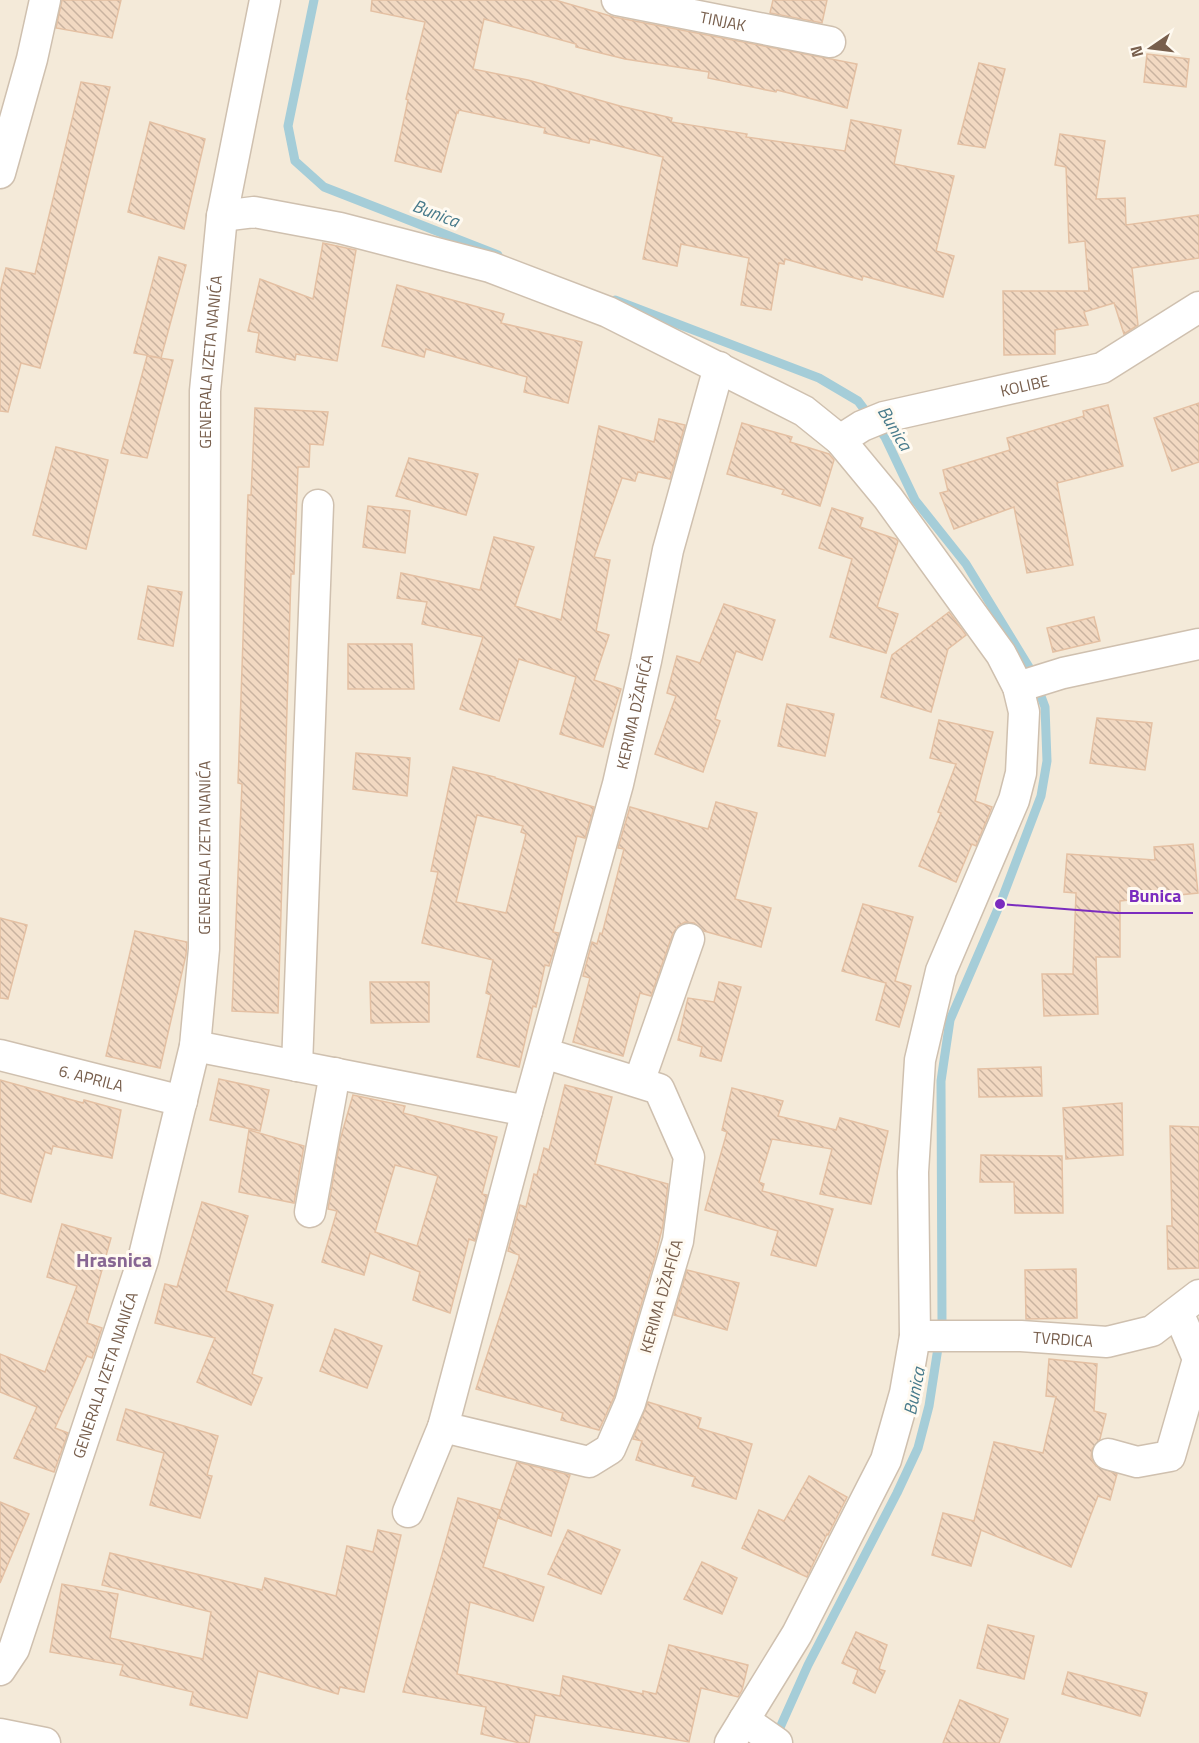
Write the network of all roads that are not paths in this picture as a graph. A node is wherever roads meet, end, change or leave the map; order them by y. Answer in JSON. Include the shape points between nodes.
{"nodes":[{"id":1,"x":45,"y":0,"type":"edge"},
{"id":2,"x":265,"y":0,"type":"edge"},
{"id":3,"x":617,"y":0,"type":"edge"},
{"id":4,"x":830,"y":42,"type":"dead end"},
{"id":5,"x":0,"y":173,"type":"edge"},
{"id":6,"x":222,"y":216,"type":"junction"},
{"id":7,"x":1199,"y":307,"type":"edge"},
{"id":8,"x":719,"y":367,"type":"junction"},
{"id":9,"x":862,"y":428,"type":"junction"},
{"id":10,"x":318,"y":505,"type":"dead end"},
{"id":11,"x":1199,"y":645,"type":"edge"},
{"id":12,"x":1031,"y":683,"type":"junction"},
{"id":13,"x":689,"y":939,"type":"dead end"},
{"id":14,"x":195,"y":1046,"type":"junction"},
{"id":15,"x":544,"y":1053,"type":"junction"},
{"id":16,"x":0,"y":1056,"type":"edge"},
{"id":17,"x":297,"y":1066,"type":"junction"},
{"id":18,"x":335,"y":1073,"type":"junction"},
{"id":19,"x":639,"y":1082,"type":"junction"},
{"id":20,"x":182,"y":1101,"type":"junction"},
{"id":21,"x":527,"y":1111,"type":"junction"},
{"id":22,"x":310,"y":1212,"type":"dead end"},
{"id":23,"x":1188,"y":1303,"type":"edge"},
{"id":24,"x":933,"y":1336,"type":"junction"},
{"id":25,"x":443,"y":1427,"type":"junction"},
{"id":26,"x":1108,"y":1454,"type":"dead end"},
{"id":27,"x":408,"y":1512,"type":"dead end"},
{"id":28,"x":0,"y":1670,"type":"edge"},
{"id":29,"x":737,"y":1731,"type":"edge"},
{"id":30,"x":0,"y":1734,"type":"edge"},
{"id":31,"x":775,"y":1742,"type":"edge"},
{"id":32,"x":45,"y":1743,"type":"edge"}],
"edges":[{"from":1,"to":5,"type":"street"},
{"from":2,"to":6,"type":"street","name":"GENERALA IZETA NANIĆA"},
{"from":3,"to":4,"type":"street","name":"TINJAK"},
{"from":6,"to":8,"type":"street","via":[[254,212],[329,226],[490,267],[608,312]]},
{"from":6,"to":14,"type":"street","name":"GENERALA IZETA NANIĆA","via":[[205,391],[204,949]]},
{"from":7,"to":9,"type":"street","name":"KOLIBE","via":[[1102,368]]},
{"from":8,"to":9,"type":"street","via":[[804,411]]},
{"from":8,"to":15,"type":"street","name":"KERIMA DŽAFIĆA","via":[[668,550],[618,784]]},
{"from":9,"to":12,"type":"street","via":[[888,498],[995,645]]},
{"from":10,"to":17,"type":"street"},
{"from":11,"to":12,"type":"street"},
{"from":12,"to":24,"type":"street","via":[[1024,712],[1017,791],[941,971],[920,1060],[913,1172]]},
{"from":13,"to":19,"type":"street"},
{"from":14,"to":17,"type":"street"},
{"from":14,"to":20,"type":"street","name":"GENERALA IZETA NANIĆA"},
{"from":15,"to":19,"type":"street","name":"KERIMA DŽAFIĆA"},
{"from":15,"to":21,"type":"street","name":"KERIMA DŽAFIĆA"},
{"from":16,"to":20,"type":"street","name":"6. APRILA"},
{"from":17,"to":18,"type":"street"},
{"from":18,"to":21,"type":"street"},
{"from":18,"to":22,"type":"street"},
{"from":19,"to":25,"type":"street","name":"KERIMA DŽAFIĆA","via":[[659,1089],[689,1157],[678,1241],[630,1403],[610,1449],[589,1462]]},
{"from":20,"to":28,"type":"street","name":"GENERALA IZETA NANIĆA","via":[[143,1260],[14,1649]]},
{"from":21,"to":25,"type":"street","name":"KERIMA DŽAFIĆA"},
{"from":23,"to":24,"type":"street","name":"TVRDICA","via":[[1152,1331],[1107,1342],[1021,1336]]},
{"from":23,"to":26,"type":"street","via":[[1198,1359],[1170,1456],[1137,1462]]},
{"from":24,"to":29,"type":"street","via":[[905,1393],[886,1460],[797,1634]]},
{"from":25,"to":27,"type":"street","name":"KERIMA DŽAFIĆA"},
{"from":29,"to":31,"type":"street"},
{"from":30,"to":32,"type":"street"}]}
